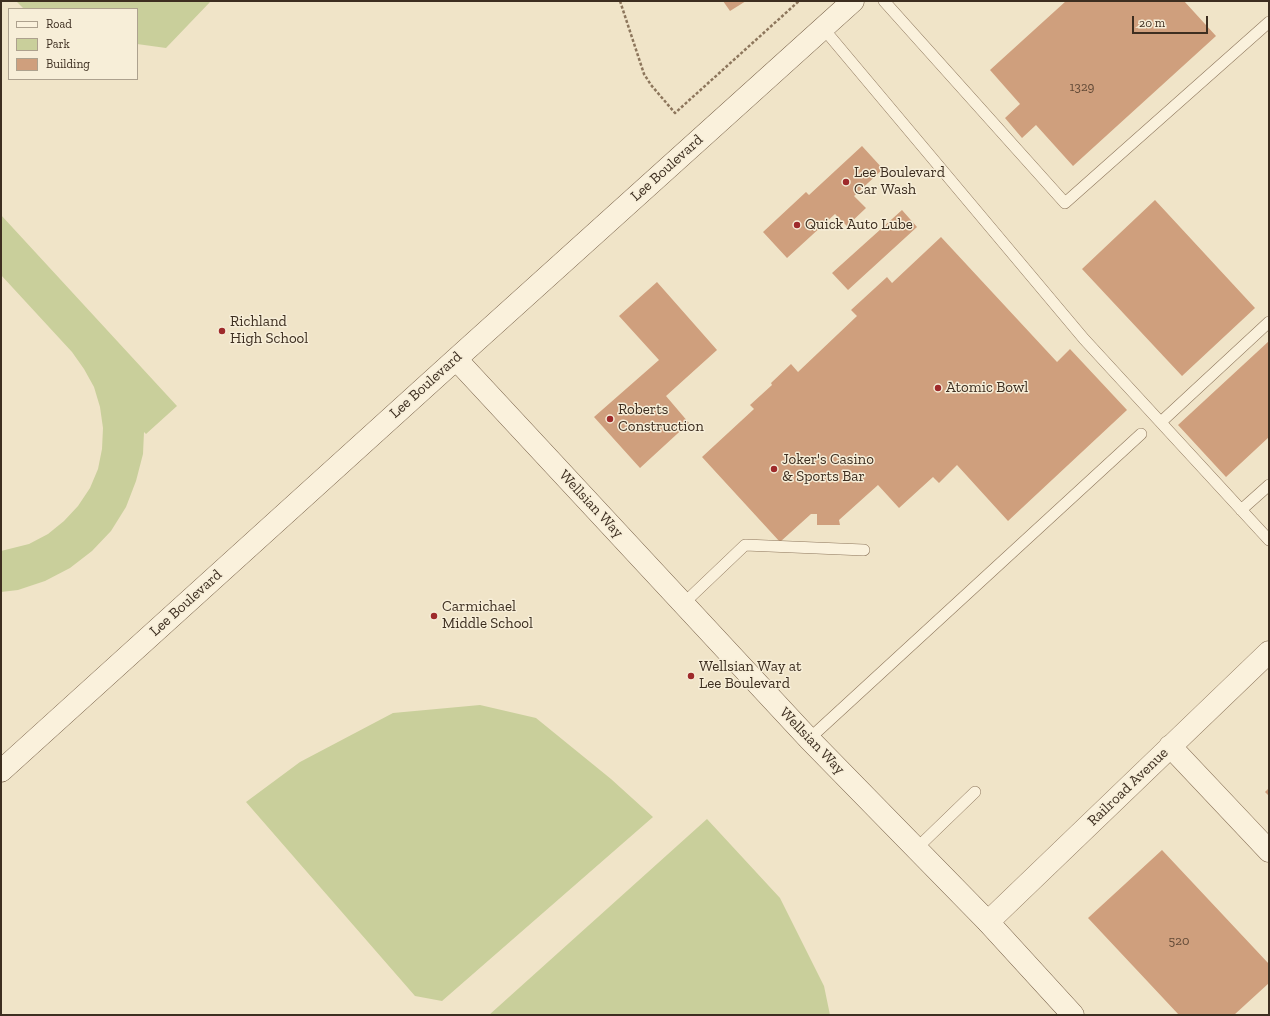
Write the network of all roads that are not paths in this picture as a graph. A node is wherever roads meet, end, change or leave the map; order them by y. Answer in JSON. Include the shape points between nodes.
{"nodes":[{"id":1,"x":853,"y":1,"type":"edge"},
{"id":2,"x":884,"y":1,"type":"edge"},
{"id":3,"x":1269,"y":22,"type":"edge"},
{"id":4,"x":823,"y":28,"type":"junction"},
{"id":5,"x":1269,"y":322,"type":"edge"},
{"id":6,"x":456,"y":359,"type":"junction"},
{"id":7,"x":1161,"y":422,"type":"junction"},
{"id":8,"x":1141,"y":434,"type":"dead end"},
{"id":9,"x":1269,"y":485,"type":"edge"},
{"id":10,"x":1241,"y":510,"type":"junction"},
{"id":11,"x":1269,"y":540,"type":"edge"},
{"id":12,"x":864,"y":550,"type":"dead end"},
{"id":13,"x":683,"y":604,"type":"junction"},
{"id":14,"x":1269,"y":652,"type":"edge"},
{"id":15,"x":809,"y":739,"type":"junction"},
{"id":16,"x":1170,"y":746,"type":"junction"},
{"id":17,"x":1,"y":771,"type":"edge"},
{"id":18,"x":975,"y":792,"type":"dead end"},
{"id":19,"x":916,"y":849,"type":"junction"},
{"id":20,"x":1269,"y":851,"type":"edge"},
{"id":21,"x":988,"y":922,"type":"junction"},
{"id":22,"x":1073,"y":1015,"type":"edge"}],
"edges":[{"from":1,"to":4,"type":"street","name":"Lee Boulevard"},
{"from":2,"to":3,"type":"lane","via":[[1065,203]]},
{"from":4,"to":6,"type":"street","name":"Lee Boulevard"},
{"from":4,"to":7,"type":"lane","via":[[1084,339]]},
{"from":5,"to":7,"type":"lane"},
{"from":6,"to":13,"type":"street","name":"Wellsian Way"},
{"from":6,"to":17,"type":"street","name":"Lee Boulevard"},
{"from":7,"to":10,"type":"lane"},
{"from":8,"to":15,"type":"lane"},
{"from":9,"to":10,"type":"lane"},
{"from":10,"to":11,"type":"lane"},
{"from":12,"to":13,"type":"lane","via":[[745,546]]},
{"from":13,"to":15,"type":"street","name":"Wellsian Way"},
{"from":14,"to":16,"type":"street","name":"Railroad Avenue"},
{"from":15,"to":19,"type":"street","name":"Wellsian Way"},
{"from":16,"to":20,"type":"street"},
{"from":16,"to":21,"type":"street","name":"Railroad Avenue"},
{"from":18,"to":19,"type":"lane"},
{"from":19,"to":21,"type":"street","name":"Wellsian Way"},
{"from":21,"to":22,"type":"street","name":"Wellsian Way"}]}
